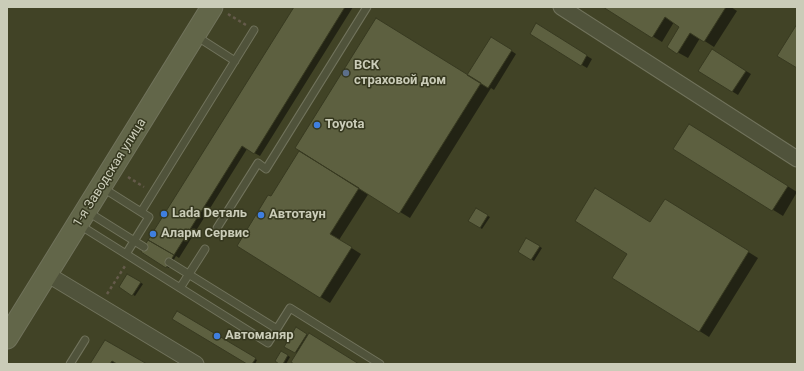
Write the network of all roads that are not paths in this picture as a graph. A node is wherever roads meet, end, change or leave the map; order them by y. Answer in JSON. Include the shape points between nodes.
{"nodes":[{"id":1,"x":367,"y":7,"type":"edge"},
{"id":2,"x":561,"y":7,"type":"edge"},
{"id":3,"x":218,"y":9,"type":"edge"},
{"id":4,"x":254,"y":30,"type":"road end"},
{"id":5,"x":194,"y":35,"type":"junction"},
{"id":6,"x":235,"y":61,"type":"junction"},
{"id":7,"x":797,"y":159,"type":"edge"},
{"id":8,"x":101,"y":187,"type":"junction"},
{"id":9,"x":141,"y":212,"type":"junction"},
{"id":10,"x":82,"y":217,"type":"junction"},
{"id":11,"x":217,"y":228,"type":"dead end"},
{"id":12,"x":135,"y":241,"type":"junction"},
{"id":13,"x":144,"y":247,"type":"dead end"},
{"id":14,"x":205,"y":249,"type":"dead end"},
{"id":15,"x":126,"y":254,"type":"junction"},
{"id":16,"x":169,"y":262,"type":"dead end"},
{"id":17,"x":47,"y":274,"type":"junction"},
{"id":18,"x":189,"y":274,"type":"junction"},
{"id":19,"x":180,"y":288,"type":"junction"},
{"id":20,"x":277,"y":330,"type":"junction"},
{"id":21,"x":7,"y":338,"type":"edge"},
{"id":22,"x":84,"y":340,"type":"dead end"},
{"id":23,"x":70,"y":364,"type":"edge"},
{"id":24,"x":196,"y":364,"type":"edge"},
{"id":25,"x":380,"y":364,"type":"edge"}],
"edges":[{"from":1,"to":11,"type":"lane","via":[[266,169],[258,163]]},
{"from":2,"to":7,"type":"street"},
{"from":3,"to":5,"type":"main road","name":"1-я Заводская улица"},
{"from":4,"to":6,"type":"lane"},
{"from":5,"to":6,"type":"lane"},
{"from":5,"to":8,"type":"main road","name":"1-я Заводская улица"},
{"from":6,"to":9,"type":"lane"},
{"from":8,"to":9,"type":"lane"},
{"from":8,"to":10,"type":"main road","name":"1-я Заводская улица"},
{"from":9,"to":12,"type":"lane","via":[[149,217]]},
{"from":10,"to":12,"type":"lane"},
{"from":10,"to":15,"type":"lane"},
{"from":10,"to":17,"type":"main road","name":"1-я Заводская улица"},
{"from":12,"to":13,"type":"lane"},
{"from":12,"to":15,"type":"lane"},
{"from":14,"to":18,"type":"lane"},
{"from":15,"to":19,"type":"lane"},
{"from":16,"to":18,"type":"lane"},
{"from":17,"to":21,"type":"main road","name":"1-я Заводская улица"},
{"from":17,"to":24,"type":"street"},
{"from":18,"to":19,"type":"lane"},
{"from":18,"to":20,"type":"lane"},
{"from":19,"to":20,"type":"lane","via":[[268,343]]},
{"from":20,"to":25,"type":"lane","via":[[290,308]]},
{"from":22,"to":23,"type":"lane"}]}
